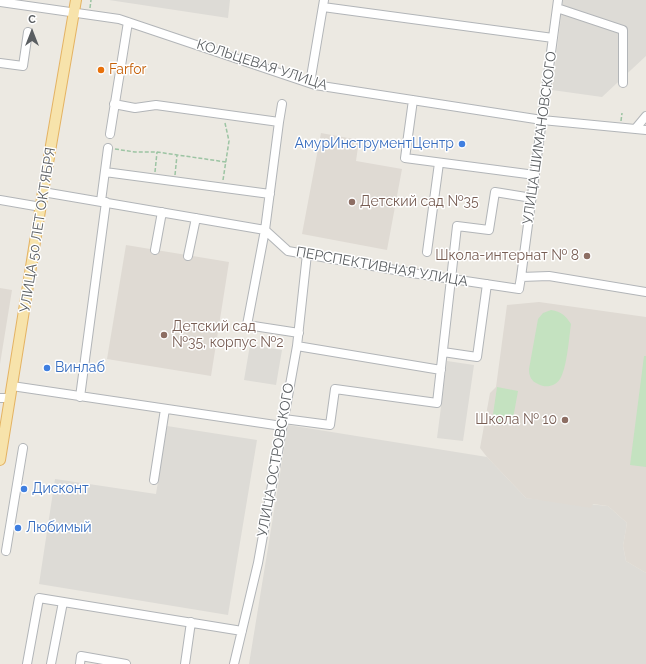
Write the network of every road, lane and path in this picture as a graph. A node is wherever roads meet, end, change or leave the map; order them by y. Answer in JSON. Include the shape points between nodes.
{"nodes":[{"id":1,"x":76,"y":0,"type":"edge"},
{"id":2,"x":0,"y":2,"type":"edge"},
{"id":3,"x":324,"y":4,"type":"edge"},
{"id":4,"x":557,"y":4,"type":"edge"},
{"id":5,"x":75,"y":13,"type":"junction"},
{"id":6,"x":128,"y":22,"type":"junction"},
{"id":7,"x":28,"y":32,"type":"dead end"},
{"id":8,"x":553,"y":38,"type":"junction"},
{"id":9,"x":0,"y":63,"type":"edge"},
{"id":10,"x":310,"y":83,"type":"junction"},
{"id":11,"x":623,"y":83,"type":"dead end"},
{"id":12,"x":413,"y":100,"type":"junction"},
{"id":13,"x":114,"y":104,"type":"junction"},
{"id":14,"x":282,"y":104,"type":"dead end"},
{"id":15,"x":223,"y":114,"type":"junction"},
{"id":16,"x":646,"y":116,"type":"edge"},
{"id":17,"x":542,"y":120,"type":"junction"},
{"id":18,"x":279,"y":122,"type":"junction"},
{"id":19,"x":636,"y":128,"type":"junction"},
{"id":20,"x":646,"y":130,"type":"edge"},
{"id":21,"x":110,"y":134,"type":"dead end"},
{"id":22,"x":108,"y":148,"type":"joint"},
{"id":23,"x":157,"y":152,"type":"junction"},
{"id":24,"x":177,"y":155,"type":"junction"},
{"id":25,"x":226,"y":162,"type":"junction"},
{"id":26,"x":439,"y":163,"type":"junction"},
{"id":27,"x":105,"y":172,"type":"junction"},
{"id":28,"x":535,"y":175,"type":"junction"},
{"id":29,"x":154,"y":178,"type":"junction"},
{"id":30,"x":174,"y":181,"type":"junction"},
{"id":31,"x":222,"y":188,"type":"junction"},
{"id":32,"x":43,"y":192,"type":"junction"},
{"id":33,"x":270,"y":194,"type":"junction"},
{"id":34,"x":532,"y":198,"type":"junction"},
{"id":35,"x":0,"y":200,"type":"edge"},
{"id":36,"x":103,"y":202,"type":"junction"},
{"id":37,"x":41,"y":207,"type":"junction"},
{"id":38,"x":162,"y":212,"type":"junction"},
{"id":39,"x":196,"y":218,"type":"junction"},
{"id":40,"x":265,"y":230,"type":"junction"},
{"id":41,"x":155,"y":250,"type":"dead end"},
{"id":42,"x":427,"y":252,"type":"dead end"},
{"id":43,"x":307,"y":254,"type":"junction"},
{"id":44,"x":188,"y":256,"type":"dead end"},
{"id":45,"x":521,"y":277,"type":"junction"},
{"id":46,"x":451,"y":279,"type":"junction"},
{"id":47,"x":488,"y":284,"type":"junction"},
{"id":48,"x":646,"y":292,"type":"edge"},
{"id":49,"x":298,"y":333,"type":"junction"},
{"id":50,"x":297,"y":346,"type":"junction"},
{"id":51,"x":443,"y":352,"type":"junction"},
{"id":52,"x":441,"y":370,"type":"junction"},
{"id":53,"x":12,"y":386,"type":"junction"},
{"id":54,"x":80,"y":396,"type":"junction"},
{"id":55,"x":5,"y":398,"type":"edge"},
{"id":56,"x":165,"y":409,"type":"junction"},
{"id":57,"x":283,"y":422,"type":"junction"},
{"id":58,"x":23,"y":448,"type":"dead end"},
{"id":59,"x":0,"y":460,"type":"edge"},
{"id":60,"x":154,"y":480,"type":"dead end"},
{"id":61,"x":6,"y":551,"type":"dead end"},
{"id":62,"x":63,"y":602,"type":"junction"},
{"id":63,"x":191,"y":622,"type":"junction"},
{"id":64,"x":242,"y":631,"type":"junction"},
{"id":65,"x":27,"y":664,"type":"edge"},
{"id":66,"x":52,"y":664,"type":"edge"},
{"id":67,"x":80,"y":664,"type":"edge"},
{"id":68,"x":126,"y":664,"type":"edge"},
{"id":69,"x":185,"y":664,"type":"edge"},
{"id":70,"x":234,"y":664,"type":"edge"}],
"edges":[{"from":1,"to":5,"type":"main road","name":"УЛИЦА 50 ЛЕТ ОКТЯБРЯ"},
{"from":2,"to":5,"type":"street","name":"КОЛЬЦЕВАЯ УЛИЦА"},
{"from":3,"to":8,"type":"street"},
{"from":3,"to":10,"type":"street"},
{"from":4,"to":8,"type":"street","name":"УЛИЦА ШИМАНОВСКОГО"},
{"from":4,"to":11,"type":"street","via":[[623,30]]},
{"from":5,"to":6,"type":"street","name":"КОЛЬЦЕВАЯ УЛИЦА"},
{"from":5,"to":32,"type":"main road","name":"УЛИЦА 50 ЛЕТ ОКТЯБРЯ"},
{"from":6,"to":10,"type":"street","name":"КОЛЬЦЕВАЯ УЛИЦА"},
{"from":6,"to":13,"type":"street"},
{"from":7,"to":9,"type":"street","via":[[23,66]]},
{"from":8,"to":17,"type":"street","name":"УЛИЦА ШИМАНОВСКОГО"},
{"from":10,"to":12,"type":"street","name":"КОЛЬЦЕВАЯ УЛИЦА"},
{"from":12,"to":17,"type":"street","name":"КОЛЬЦЕВАЯ УЛИЦА"},
{"from":12,"to":26,"type":"street","via":[[405,158]]},
{"from":13,"to":15,"type":"street","via":[[135,108],[156,105]]},
{"from":13,"to":21,"type":"street"},
{"from":14,"to":18,"type":"street"},
{"from":15,"to":18,"type":"street"},
{"from":15,"to":25,"type":"path","via":[[229,141]]},
{"from":16,"to":19,"type":"street"},
{"from":17,"to":19,"type":"street","name":"КОЛЬЦЕВАЯ УЛИЦА"},
{"from":17,"to":28,"type":"street","name":"УЛИЦА ШИМАНОВСКОГО"},
{"from":18,"to":33,"type":"street"},
{"from":19,"to":20,"type":"street","name":"КОЛЬЦЕВАЯ УЛИЦА"},
{"from":22,"to":23,"type":"path"},
{"from":22,"to":27,"type":"street"},
{"from":23,"to":24,"type":"path"},
{"from":23,"to":29,"type":"path"},
{"from":24,"to":25,"type":"path"},
{"from":24,"to":30,"type":"path"},
{"from":25,"to":31,"type":"path"},
{"from":26,"to":28,"type":"street"},
{"from":26,"to":42,"type":"street"},
{"from":27,"to":29,"type":"street"},
{"from":27,"to":36,"type":"street"},
{"from":28,"to":34,"type":"street","name":"УЛИЦА ШИМАНОВСКОГО"},
{"from":29,"to":30,"type":"street"},
{"from":30,"to":31,"type":"street"},
{"from":31,"to":33,"type":"street"},
{"from":32,"to":36,"type":"street"},
{"from":32,"to":37,"type":"main road","name":"УЛИЦА 50 ЛЕТ ОКТЯБРЯ"},
{"from":33,"to":40,"type":"street"},
{"from":34,"to":45,"type":"street","name":"УЛИЦА ШИМАНОВСКОГО"},
{"from":34,"to":46,"type":"street","via":[[495,192],[489,230],[457,226]]},
{"from":35,"to":37,"type":"street"},
{"from":36,"to":38,"type":"street"},
{"from":36,"to":54,"type":"street"},
{"from":37,"to":53,"type":"main road","name":"УЛИЦА 50 ЛЕТ ОКТЯБРЯ"},
{"from":38,"to":39,"type":"street"},
{"from":38,"to":41,"type":"street"},
{"from":39,"to":40,"type":"street"},
{"from":39,"to":44,"type":"street"},
{"from":40,"to":43,"type":"street","name":"ПЕРСПЕКТИВНАЯ УЛИЦА","via":[[288,251]]},
{"from":40,"to":49,"type":"street","via":[[247,325]]},
{"from":43,"to":46,"type":"street","name":"ПЕРСПЕКТИВНАЯ УЛИЦА"},
{"from":43,"to":49,"type":"street","name":"УЛИЦА ОСТРОВСКОГО"},
{"from":45,"to":47,"type":"street","name":"ПЕРСПЕКТИВНАЯ УЛИЦА","via":[[519,289]]},
{"from":45,"to":48,"type":"street","via":[[550,276]]},
{"from":46,"to":47,"type":"street","name":"ПЕРСПЕКТИВНАЯ УЛИЦА"},
{"from":46,"to":51,"type":"street"},
{"from":47,"to":51,"type":"street","via":[[477,357]]},
{"from":49,"to":50,"type":"street","name":"УЛИЦА ОСТРОВСКОГО"},
{"from":50,"to":52,"type":"street"},
{"from":50,"to":57,"type":"street","name":"УЛИЦА ОСТРОВСКОГО"},
{"from":51,"to":52,"type":"street"},
{"from":52,"to":57,"type":"street","via":[[437,403],[335,389],[330,425]]},
{"from":53,"to":54,"type":"street"},
{"from":53,"to":55,"type":"main road","name":"УЛИЦА 50 ЛЕТ ОКТЯБРЯ"},
{"from":54,"to":56,"type":"street"},
{"from":55,"to":59,"type":"main road","name":"УЛИЦА 50 ЛЕТ ОКТЯБРЯ"},
{"from":56,"to":57,"type":"street"},
{"from":56,"to":60,"type":"street"},
{"from":57,"to":64,"type":"street","name":"УЛИЦА ОСТРОВСКОГО","via":[[258,563]]},
{"from":58,"to":61,"type":"street"},
{"from":62,"to":63,"type":"street"},
{"from":62,"to":65,"type":"street","via":[[38,598]]},
{"from":62,"to":66,"type":"street"},
{"from":63,"to":64,"type":"street"},
{"from":63,"to":69,"type":"street"},
{"from":64,"to":70,"type":"street","name":"УЛИЦА ОСТРОВСКОГО"},
{"from":67,"to":68,"type":"street","via":[[81,656]]}]}
